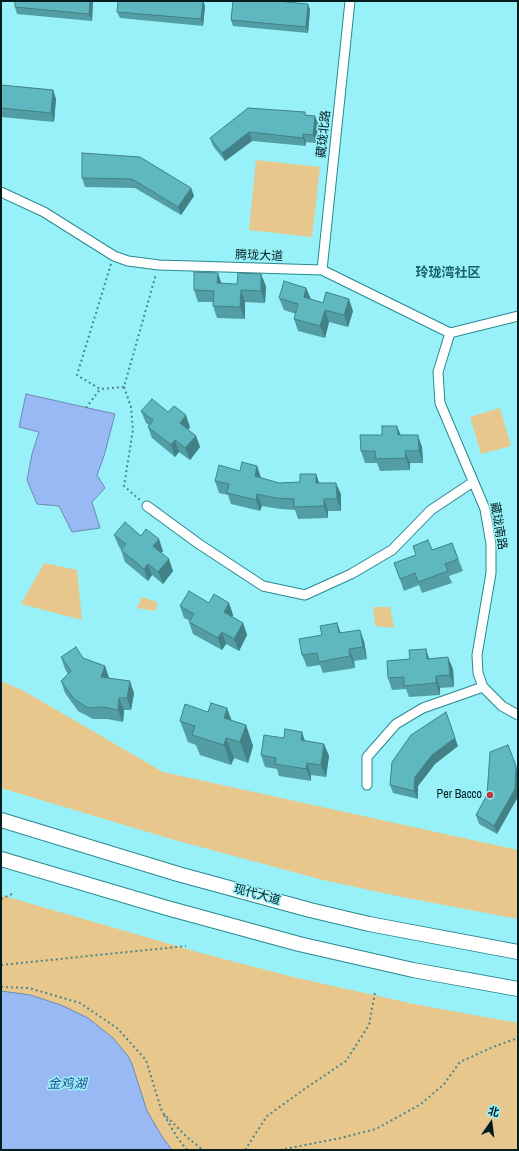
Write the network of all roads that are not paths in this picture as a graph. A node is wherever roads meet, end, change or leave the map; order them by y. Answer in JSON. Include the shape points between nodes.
{"nodes":[{"id":1,"x":350,"y":1,"type":"edge"},
{"id":2,"x":1,"y":192,"type":"edge"},
{"id":3,"x":322,"y":270,"type":"junction"},
{"id":4,"x":518,"y":316,"type":"edge"},
{"id":5,"x":450,"y":333,"type":"junction"},
{"id":6,"x":474,"y":482,"type":"junction"},
{"id":7,"x":148,"y":506,"type":"road end"},
{"id":8,"x":483,"y":687,"type":"junction"},
{"id":9,"x":518,"y":715,"type":"edge"},
{"id":10,"x":367,"y":785,"type":"dead end"},
{"id":11,"x":1,"y":820,"type":"edge"},
{"id":12,"x":1,"y":859,"type":"edge"},
{"id":13,"x":518,"y":952,"type":"edge"},
{"id":14,"x":518,"y":989,"type":"edge"}],
"edges":[{"from":1,"to":3,"type":"street","name":"藏珑北路"},
{"from":2,"to":3,"type":"street","name":"腾珑大道","via":[[44,212],[114,256],[128,261],[159,265]]},
{"from":3,"to":5,"type":"street","name":"腾珑大道"},
{"from":4,"to":5,"type":"street"},
{"from":5,"to":6,"type":"street","name":"藏珑南路","via":[[438,372],[440,403]]},
{"from":6,"to":7,"type":"street","via":[[431,510],[392,550],[351,574],[305,595],[263,586]]},
{"from":6,"to":8,"type":"street","name":"藏珑南路","via":[[485,509],[491,544],[491,573],[477,655],[478,673]]},
{"from":8,"to":9,"type":"street","name":"藏珑南路","via":[[502,706]]},
{"from":8,"to":10,"type":"street","via":[[423,708],[396,724],[366,757]]},
{"from":11,"to":13,"type":"main road","name":"现代大道","via":[[178,874],[310,910],[369,924]]},
{"from":12,"to":14,"type":"main road","via":[[299,944],[413,970]]}]}
